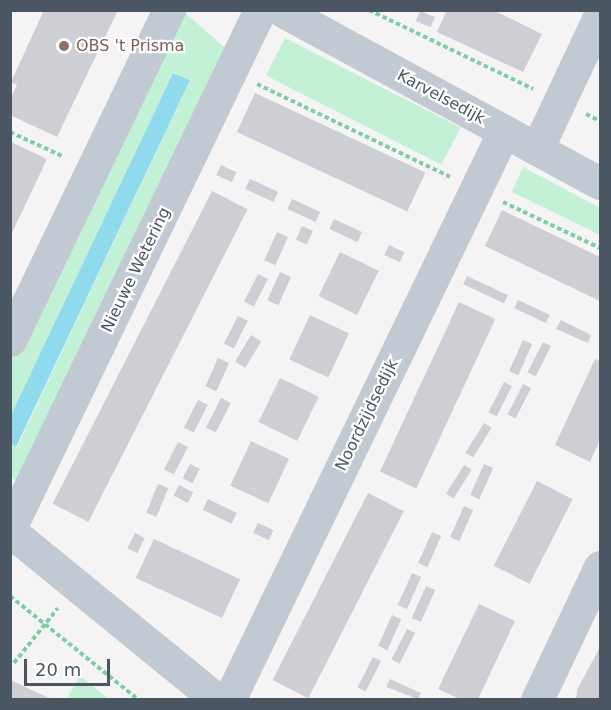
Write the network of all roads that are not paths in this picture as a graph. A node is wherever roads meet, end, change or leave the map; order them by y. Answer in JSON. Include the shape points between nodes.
{"nodes":[{"id":1,"x":169,"y":10,"type":"edge"},
{"id":2,"x":260,"y":10,"type":"edge"},
{"id":3,"x":291,"y":13,"type":"edge"},
{"id":4,"x":600,"y":15,"type":"edge"},
{"id":5,"x":504,"y":131,"type":"junction"},
{"id":6,"x":537,"y":149,"type":"junction"},
{"id":7,"x":600,"y":183,"type":"edge"},
{"id":8,"x":10,"y":340,"type":"edge"},
{"id":9,"x":10,"y":529,"type":"edge"},
{"id":10,"x":600,"y":567,"type":"edge"},
{"id":11,"x":217,"y":699,"type":"edge"},
{"id":12,"x":229,"y":699,"type":"edge"},
{"id":13,"x":537,"y":699,"type":"edge"}],
"edges":[{"from":1,"to":8,"type":"street"},
{"from":2,"to":9,"type":"street","name":"Nieuwe Wetering"},
{"from":3,"to":5,"type":"street","name":"Karvelsedijk"},
{"from":4,"to":6,"type":"street"},
{"from":5,"to":6,"type":"street","name":"Karvelsedijk"},
{"from":5,"to":12,"type":"street","name":"Noordzijdsedijk"},
{"from":6,"to":7,"type":"street","name":"Karvelsedijk"},
{"from":9,"to":11,"type":"street"},
{"from":10,"to":13,"type":"street"}]}
